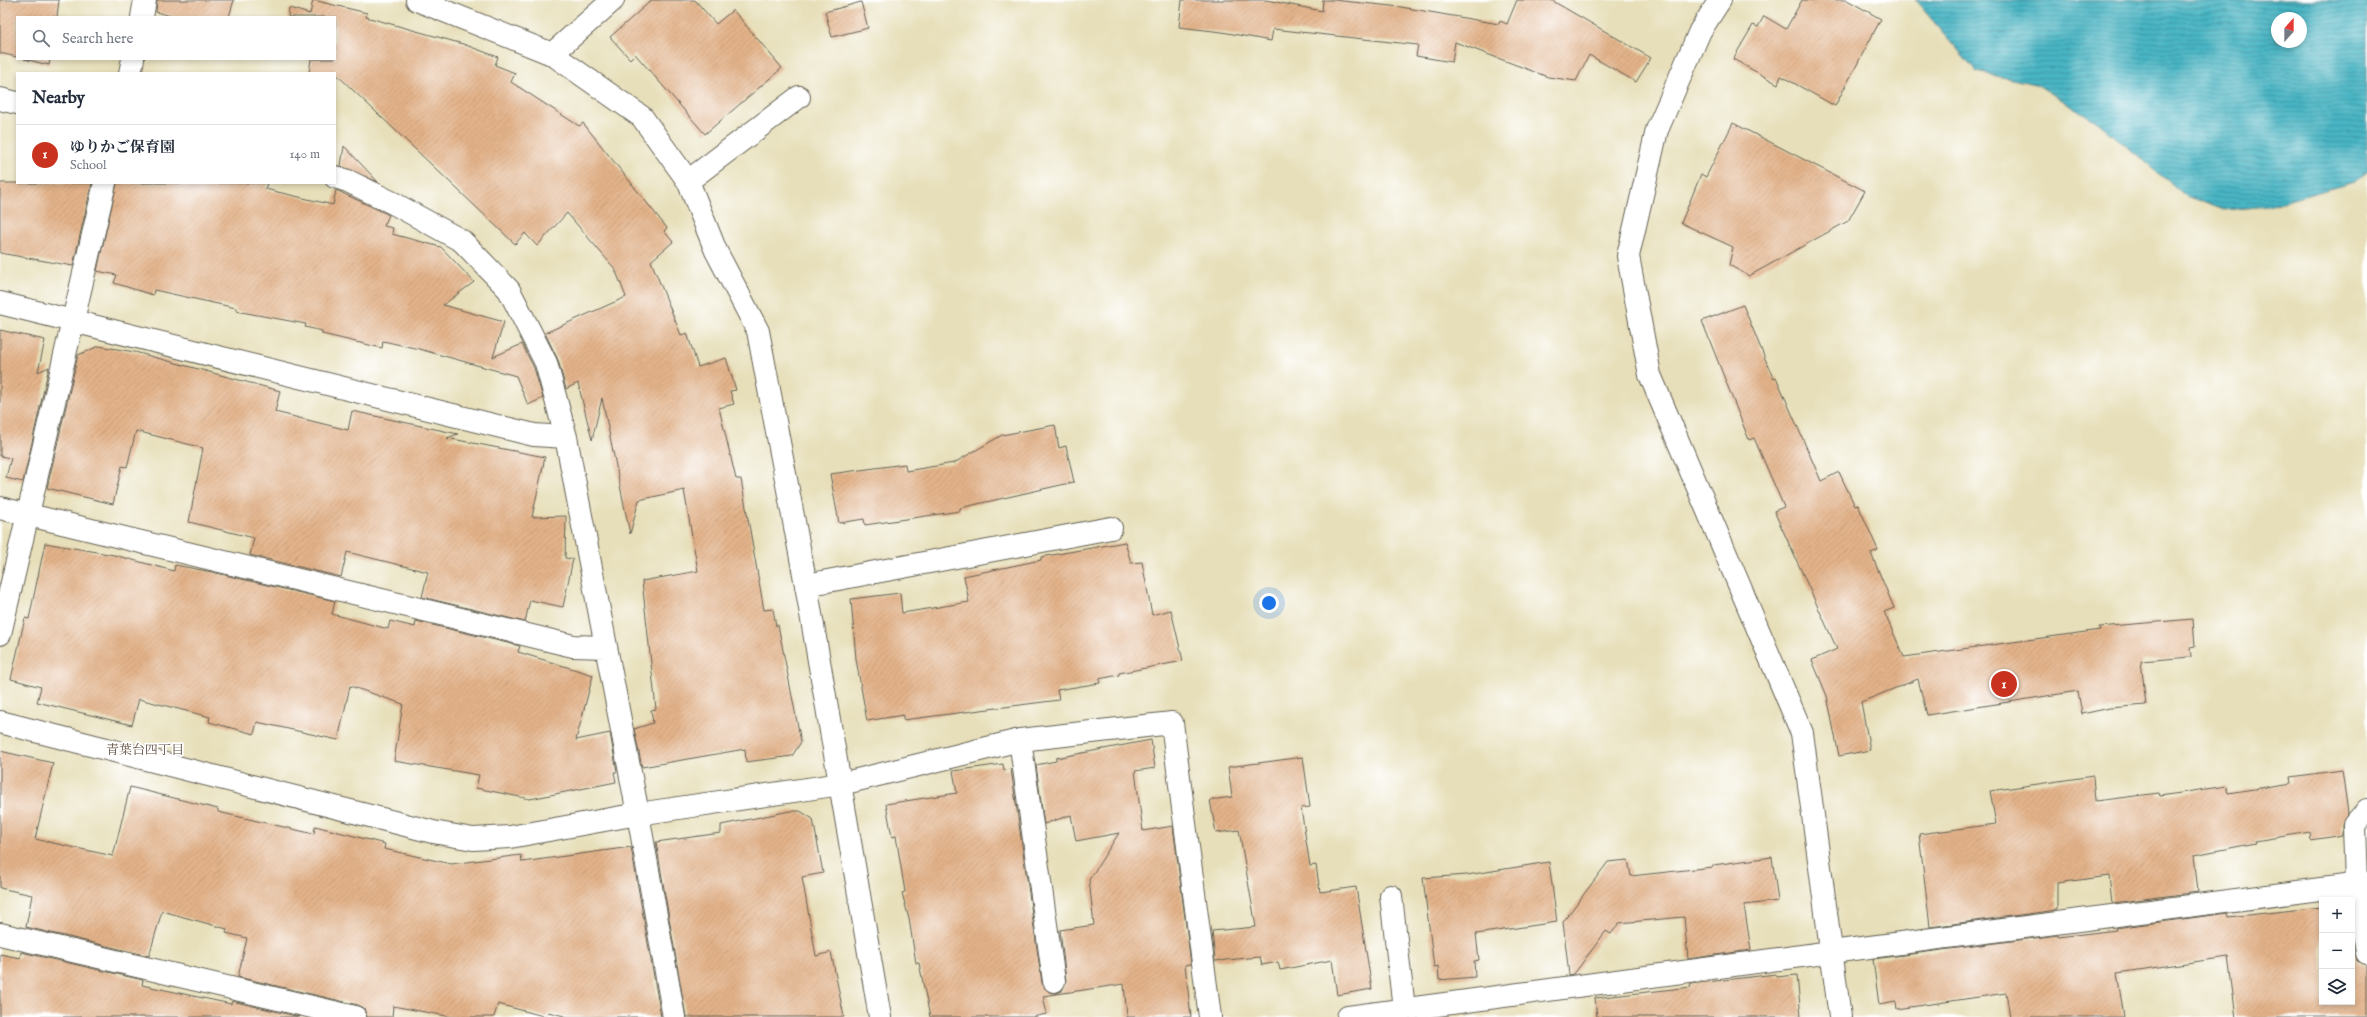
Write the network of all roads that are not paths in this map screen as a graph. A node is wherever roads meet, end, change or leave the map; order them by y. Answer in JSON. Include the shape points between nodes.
{"nodes":[{"id":1,"x":145,"y":0,"type":"edge"},
{"id":2,"x":416,"y":0,"type":"edge"},
{"id":3,"x":613,"y":0,"type":"edge"},
{"id":4,"x":1720,"y":0,"type":"edge"},
{"id":5,"x":142,"y":16,"type":"edge"},
{"id":6,"x":552,"y":54,"type":"junction"},
{"id":7,"x":133,"y":60,"type":"edge"},
{"id":8,"x":130,"y":72,"type":"edge"},
{"id":9,"x":799,"y":97,"type":"dead end"},
{"id":10,"x":0,"y":99,"type":"edge"},
{"id":11,"x":16,"y":103,"type":"edge"},
{"id":12,"x":336,"y":177,"type":"edge"},
{"id":13,"x":688,"y":181,"type":"junction"},
{"id":14,"x":105,"y":184,"type":"edge"},
{"id":15,"x":0,"y":303,"type":"edge"},
{"id":16,"x":74,"y":320,"type":"junction"},
{"id":17,"x":566,"y":437,"type":"junction"},
{"id":18,"x":0,"y":508,"type":"edge"},
{"id":19,"x":28,"y":514,"type":"junction"},
{"id":20,"x":1111,"y":528,"type":"dead end"},
{"id":21,"x":806,"y":585,"type":"junction"},
{"id":22,"x":0,"y":634,"type":"edge"},
{"id":23,"x":605,"y":647,"type":"junction"},
{"id":24,"x":0,"y":722,"type":"edge"},
{"id":25,"x":1020,"y":740,"type":"junction"},
{"id":26,"x":841,"y":784,"type":"junction"},
{"id":27,"x":2367,"y":810,"type":"edge"},
{"id":28,"x":638,"y":814,"type":"junction"},
{"id":29,"x":2361,"y":884,"type":"edge"},
{"id":30,"x":1391,"y":896,"type":"dead end"},
{"id":31,"x":0,"y":934,"type":"edge"},
{"id":32,"x":1831,"y":952,"type":"junction"},
{"id":33,"x":2367,"y":953,"type":"edge"},
{"id":34,"x":1054,"y":981,"type":"dead end"},
{"id":35,"x":1404,"y":1009,"type":"junction"},
{"id":36,"x":355,"y":1017,"type":"edge"},
{"id":37,"x":674,"y":1017,"type":"edge"},
{"id":38,"x":880,"y":1017,"type":"edge"},
{"id":39,"x":1210,"y":1017,"type":"edge"},
{"id":40,"x":1348,"y":1017,"type":"edge"},
{"id":41,"x":1840,"y":1017,"type":"edge"}],
"edges":[{"from":1,"to":5,"type":"street"},
{"from":2,"to":6,"type":"street"},
{"from":3,"to":6,"type":"street"},
{"from":4,"to":32,"type":"street","via":[[1700,31],[1657,130],[1628,256],[1650,375],[1802,733]]},
{"from":6,"to":13,"type":"street","via":[[642,117]]},
{"from":7,"to":8,"type":"street"},
{"from":9,"to":13,"type":"street"},
{"from":10,"to":11,"type":"street"},
{"from":12,"to":17,"type":"street","via":[[348,180],[462,241],[509,290],[546,363]]},
{"from":13,"to":21,"type":"street","via":[[716,251],[758,330]]},
{"from":14,"to":16,"type":"street"},
{"from":15,"to":16,"type":"street"},
{"from":16,"to":17,"type":"street","via":[[534,435]]},
{"from":16,"to":19,"type":"street"},
{"from":17,"to":23,"type":"street"},
{"from":18,"to":19,"type":"street"},
{"from":19,"to":22,"type":"street"},
{"from":19,"to":23,"type":"street","via":[[573,646]]},
{"from":20,"to":21,"type":"street"},
{"from":21,"to":26,"type":"street"},
{"from":23,"to":28,"type":"street"},
{"from":24,"to":28,"type":"street","via":[[425,830],[473,839],[510,837]]},
{"from":25,"to":26,"type":"street"},
{"from":25,"to":34,"type":"street"},
{"from":25,"to":39,"type":"street","via":[[1172,723]]},
{"from":26,"to":28,"type":"street"},
{"from":26,"to":38,"type":"street"},
{"from":27,"to":29,"type":"street","via":[[2354,825]]},
{"from":28,"to":37,"type":"street"},
{"from":29,"to":32,"type":"street"},
{"from":29,"to":33,"type":"street"},
{"from":30,"to":35,"type":"street"},
{"from":31,"to":36,"type":"street"},
{"from":32,"to":35,"type":"street"},
{"from":32,"to":41,"type":"street"},
{"from":35,"to":40,"type":"street"}]}
